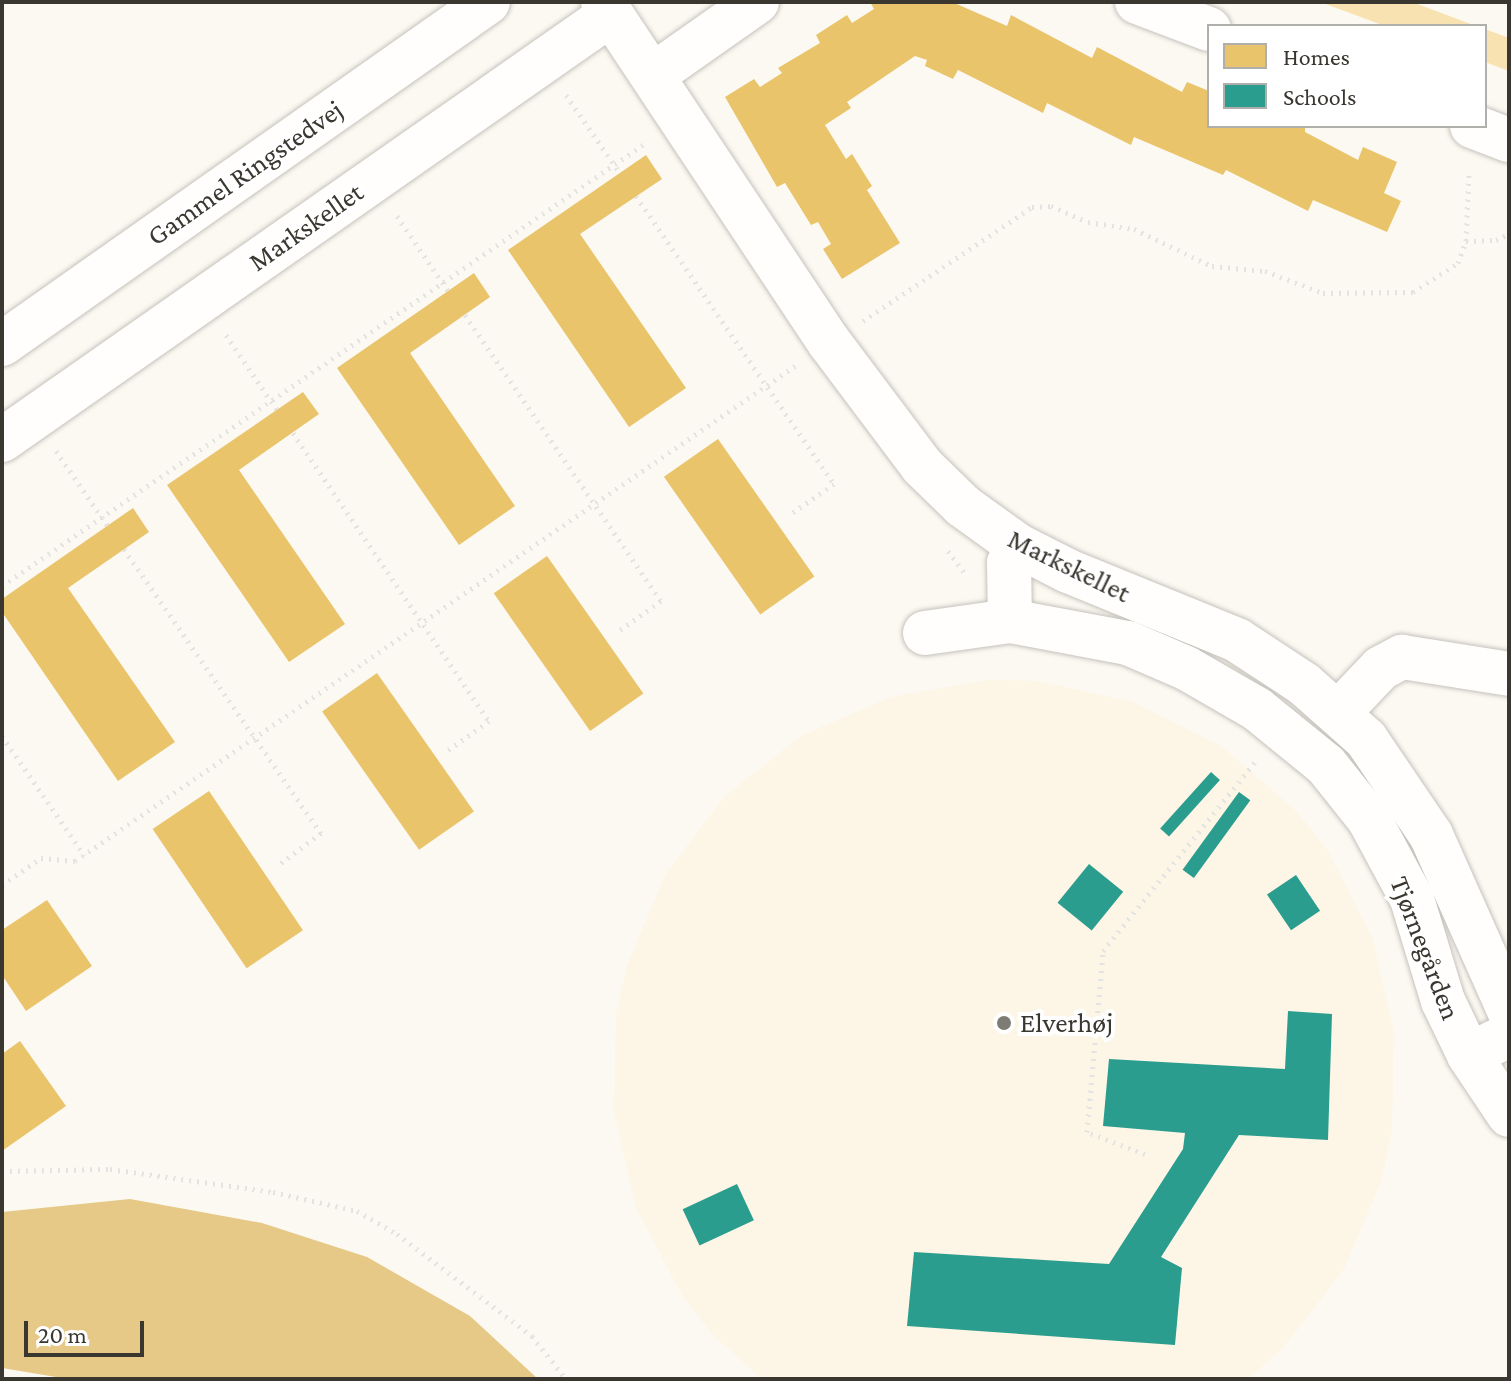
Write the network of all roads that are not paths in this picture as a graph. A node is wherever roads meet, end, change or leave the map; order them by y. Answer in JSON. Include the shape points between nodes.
{"nodes":[{"id":1,"x":488,"y":2,"type":"edge"},
{"id":2,"x":757,"y":2,"type":"edge"},
{"id":3,"x":1137,"y":2,"type":"edge"},
{"id":4,"x":607,"y":8,"type":"edge"},
{"id":5,"x":1207,"y":28,"type":"edge"},
{"id":6,"x":653,"y":75,"type":"junction"},
{"id":7,"x":2,"y":344,"type":"edge"},
{"id":8,"x":17,"y":429,"type":"edge"},
{"id":9,"x":1017,"y":545,"type":"junction"},
{"id":10,"x":1010,"y":621,"type":"junction"},
{"id":11,"x":925,"y":633,"type":"dead end"},
{"id":12,"x":1509,"y":674,"type":"edge"},
{"id":13,"x":1340,"y":711,"type":"junction"},
{"id":14,"x":1509,"y":1010,"type":"edge"},
{"id":15,"x":1509,"y":1035,"type":"edge"},
{"id":16,"x":1469,"y":1055,"type":"junction"},
{"id":17,"x":1509,"y":1115,"type":"edge"}],
"edges":[{"from":1,"to":7,"type":"street","name":"Gammel Ringstedvej"},
{"from":2,"to":6,"type":"street"},
{"from":3,"to":5,"type":"street"},
{"from":4,"to":6,"type":"street","name":"Markskellet"},
{"from":4,"to":8,"type":"street","name":"Markskellet","via":[[543,61]]},
{"from":6,"to":9,"type":"street","name":"Markskellet","via":[[829,342],[922,466],[963,506]]},
{"from":9,"to":10,"type":"street","via":[[1009,563]]},
{"from":9,"to":13,"type":"street","name":"Markskellet","via":[[1237,640]]},
{"from":10,"to":11,"type":"street","name":"Tjørnegården"},
{"from":10,"to":16,"type":"street","name":"Tjørnegården","via":[[1128,643],[1186,668],[1283,727],[1326,765],[1369,819],[1412,899],[1443,1001]]},
{"from":12,"to":13,"type":"street","via":[[1402,657],[1381,668]]},
{"from":13,"to":14,"type":"street","name":"Markskellet","via":[[1391,770],[1431,835]]},
{"from":15,"to":16,"type":"street","name":"Tjørnegården"},
{"from":16,"to":17,"type":"street"}]}
